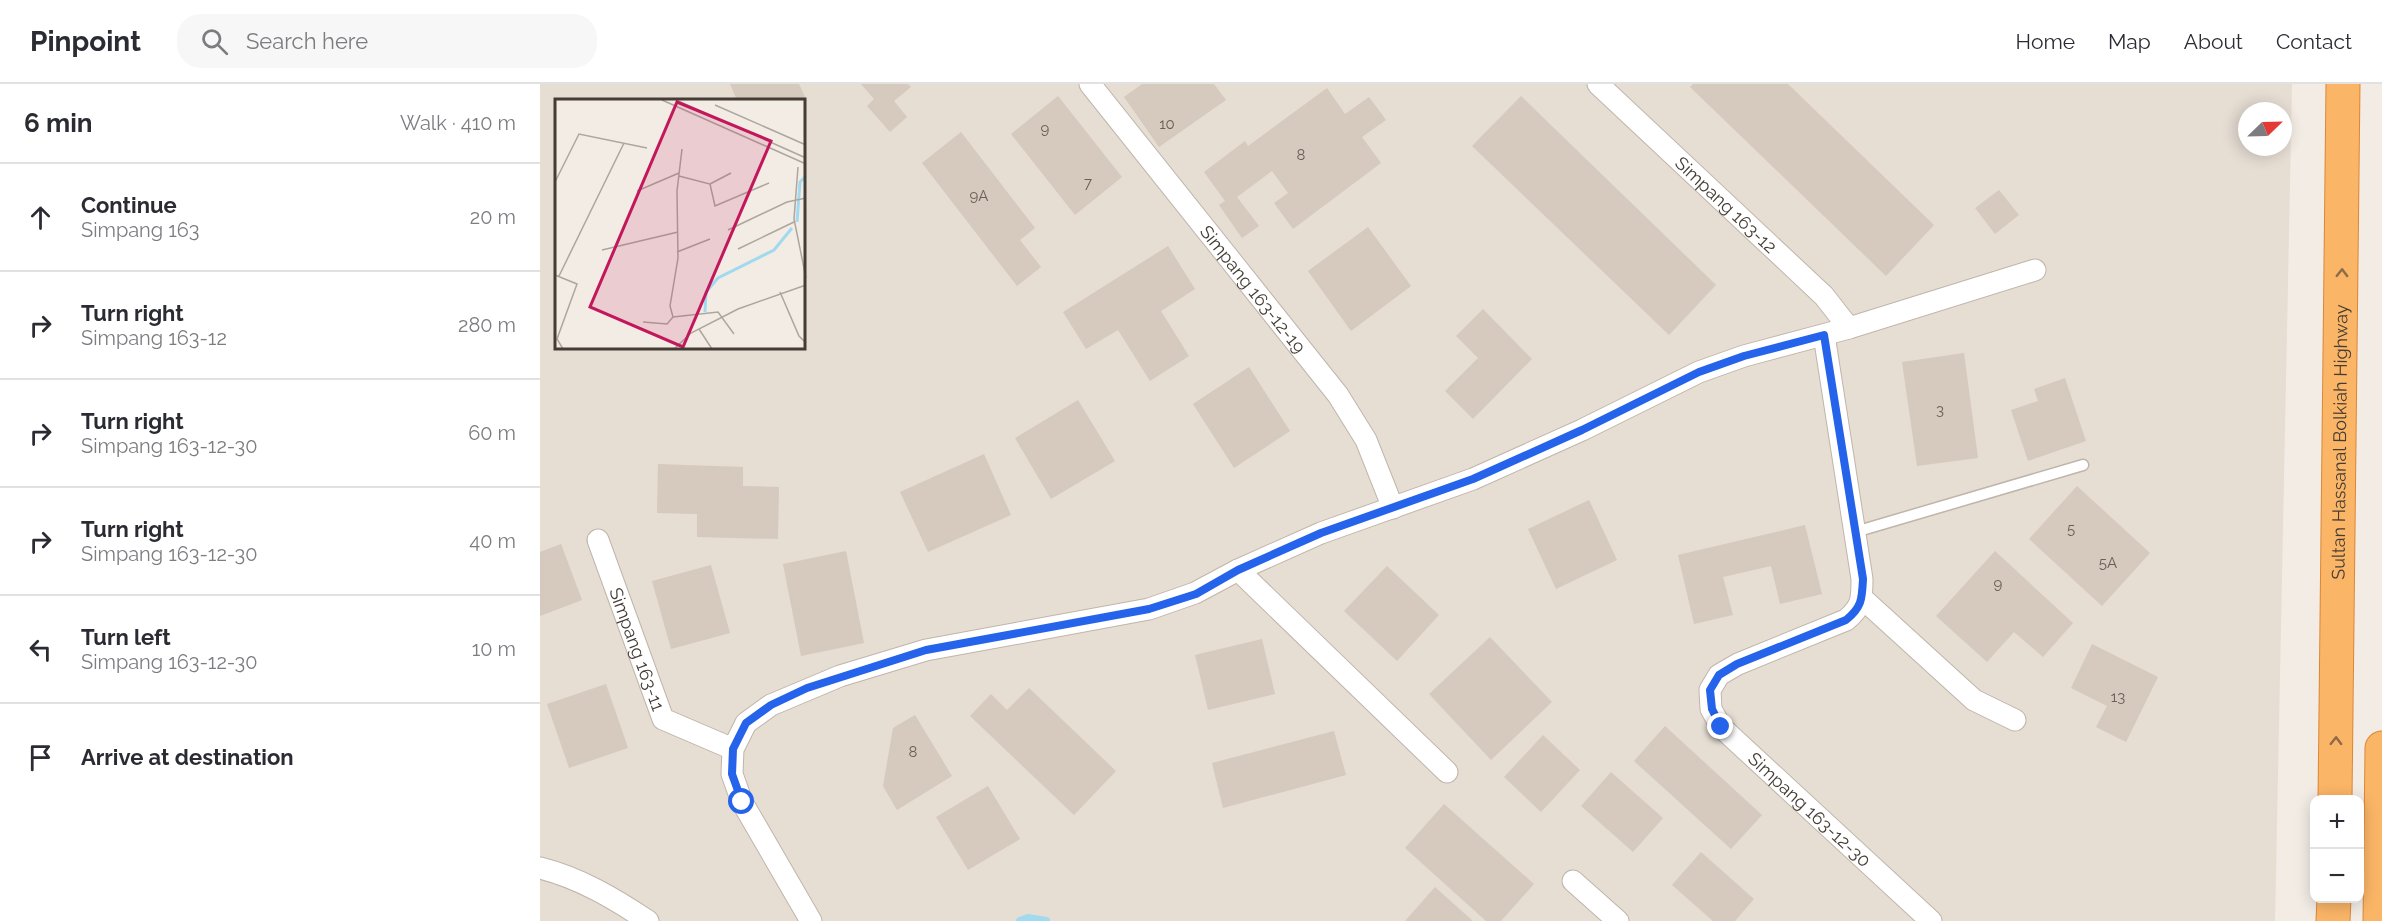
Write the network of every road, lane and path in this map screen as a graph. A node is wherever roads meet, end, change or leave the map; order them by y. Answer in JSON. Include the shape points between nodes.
{"nodes":[{"id":1,"x":1090,"y":84,"type":"edge"},
{"id":2,"x":1598,"y":84,"type":"edge"},
{"id":3,"x":2343,"y":84,"type":"edge"},
{"id":4,"x":2036,"y":270,"type":"dead end"},
{"id":5,"x":1849,"y":328,"type":"junction"},
{"id":6,"x":1824,"y":335,"type":"junction"},
{"id":7,"x":2083,"y":465,"type":"dead end"},
{"id":8,"x":1393,"y":508,"type":"junction"},
{"id":9,"x":1855,"y":532,"type":"junction"},
{"id":10,"x":598,"y":540,"type":"dead end"},
{"id":11,"x":1238,"y":570,"type":"junction"},
{"id":12,"x":1862,"y":598,"type":"junction"},
{"id":13,"x":2015,"y":720,"type":"dead end"},
{"id":14,"x":2382,"y":748,"type":"edge"},
{"id":15,"x":733,"y":749,"type":"junction"},
{"id":16,"x":1447,"y":772,"type":"dead end"},
{"id":17,"x":2335,"y":795,"type":"edge"},
{"id":18,"x":540,"y":868,"type":"edge"},
{"id":19,"x":1573,"y":881,"type":"dead end"},
{"id":20,"x":2334,"y":903,"type":"edge"},
{"id":21,"x":648,"y":921,"type":"edge"},
{"id":22,"x":812,"y":921,"type":"edge"},
{"id":23,"x":1618,"y":921,"type":"edge"},
{"id":24,"x":1931,"y":921,"type":"edge"},
{"id":25,"x":2333,"y":921,"type":"edge"},
{"id":26,"x":2380,"y":921,"type":"edge"}],
"edges":[{"from":1,"to":8,"type":"street","name":"Simpang 163-12-19","via":[[1338,395],[1366,440]]},
{"from":2,"to":5,"type":"street","name":"Simpang 163-12","via":[[1824,296]]},
{"from":17,"to":3,"type":"highway","name":"Sultan Hassanal Bolkiah Highway","one_way":true},
{"from":4,"to":5,"type":"street"},
{"from":5,"to":6,"type":"street"},
{"from":6,"to":8,"type":"street","via":[[1699,372],[1473,479]]},
{"from":6,"to":9,"type":"street"},
{"from":7,"to":9,"type":"lane"},
{"from":8,"to":11,"type":"street","via":[[1321,533]]},
{"from":9,"to":12,"type":"street"},
{"from":10,"to":15,"type":"street","name":"Simpang 163-11","via":[[663,719]]},
{"from":11,"to":15,"type":"street","via":[[1196,594],[1149,609],[926,650],[840,676],[771,705],[746,723]]},
{"from":11,"to":16,"type":"street"},
{"from":12,"to":13,"type":"street","via":[[1974,700]]},
{"from":12,"to":24,"type":"street","name":"Simpang 163-12-30","via":[[1857,611],[1846,620],[1719,675],[1710,690],[1712,709],[1721,727]]},
{"from":14,"to":26,"type":"highway"},
{"from":15,"to":22,"type":"street","via":[[732,774],[742,802]]},
{"from":18,"to":21,"type":"street","via":[[610,896]]},
{"from":19,"to":23,"type":"street"},
{"from":20,"to":25,"type":"highway"}]}
